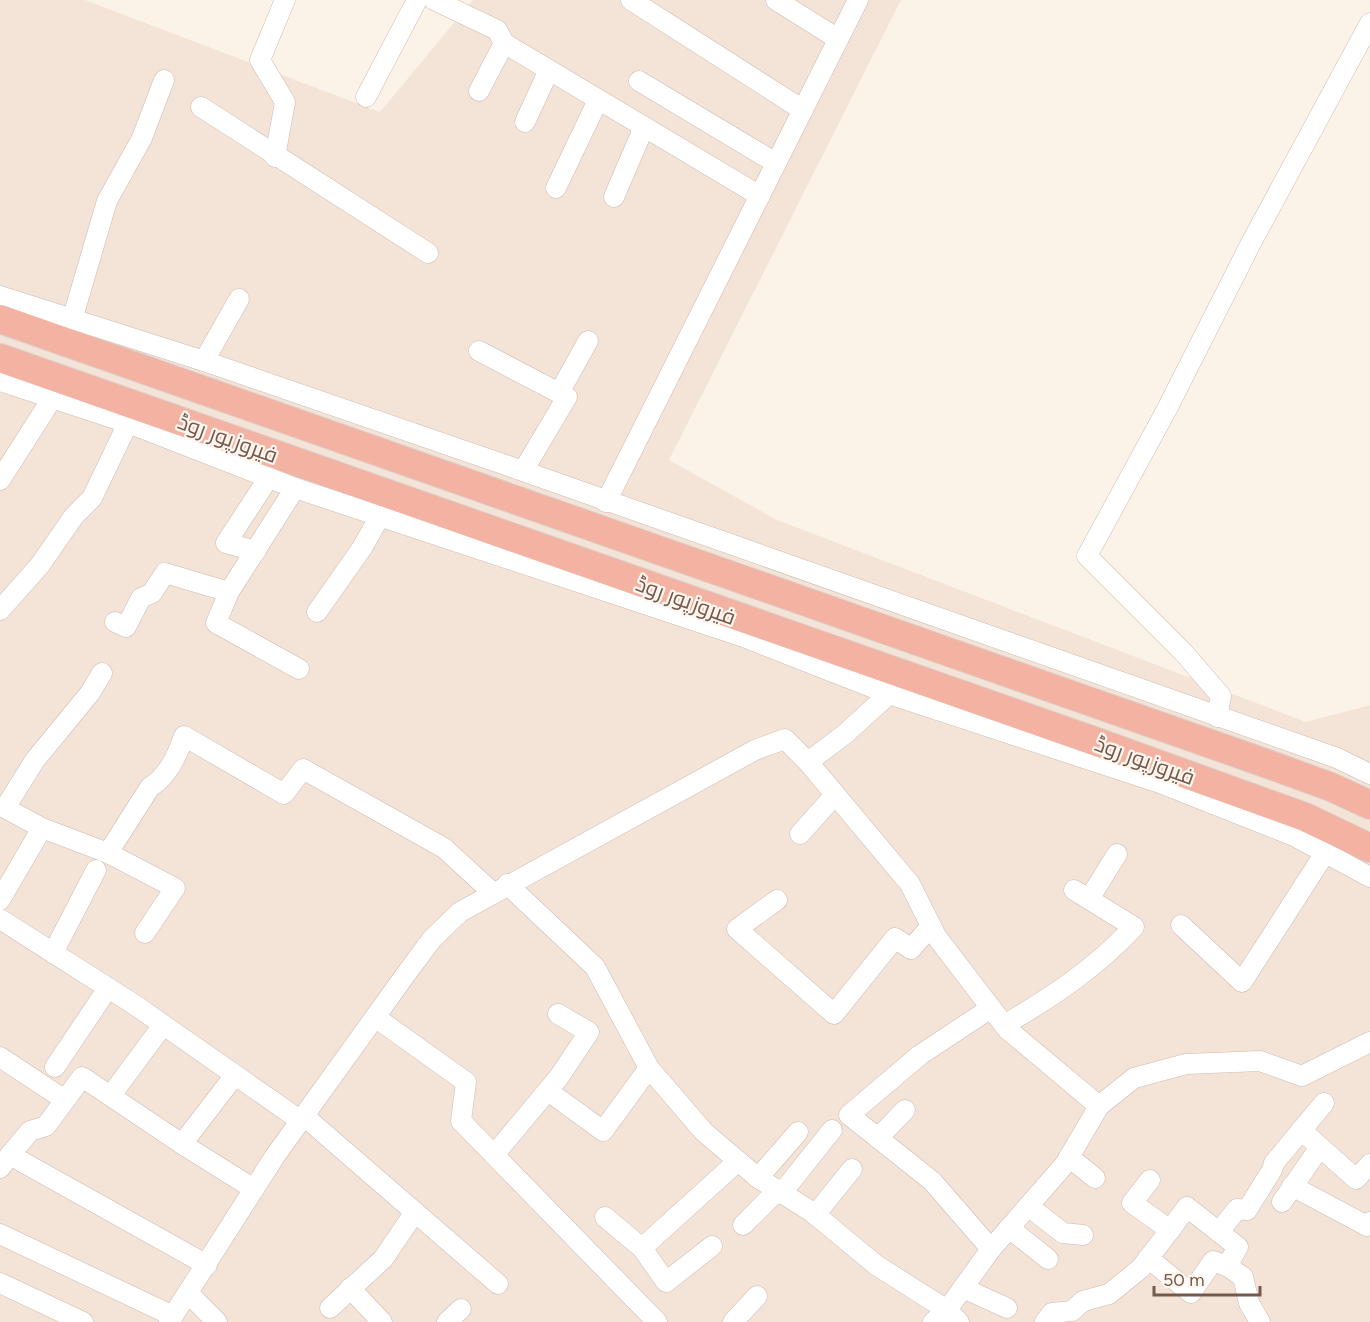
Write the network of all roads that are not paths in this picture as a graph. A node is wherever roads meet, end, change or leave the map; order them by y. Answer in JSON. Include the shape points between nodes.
{"nodes":[{"id":1,"x":285,"y":0,"type":"edge"},
{"id":2,"x":417,"y":0,"type":"edge"},
{"id":3,"x":434,"y":0,"type":"edge"},
{"id":4,"x":631,"y":0,"type":"edge"},
{"id":5,"x":776,"y":0,"type":"edge"},
{"id":6,"x":858,"y":0,"type":"edge"},
{"id":7,"x":1370,"y":23,"type":"edge"},
{"id":8,"x":838,"y":39,"type":"junction"},
{"id":9,"x":504,"y":43,"type":"junction"},
{"id":10,"x":549,"y":70,"type":"junction"},
{"id":11,"x":164,"y":80,"type":"dead end"},
{"id":12,"x":639,"y":81,"type":"dead end"},
{"id":13,"x":479,"y":91,"type":"dead end"},
{"id":14,"x":366,"y":97,"type":"dead end"},
{"id":15,"x":598,"y":100,"type":"junction"},
{"id":16,"x":201,"y":107,"type":"dead end"},
{"id":17,"x":803,"y":110,"type":"junction"},
{"id":18,"x":525,"y":122,"type":"dead end"},
{"id":19,"x":645,"y":127,"type":"junction"},
{"id":20,"x":275,"y":157,"type":"junction"},
{"id":21,"x":776,"y":163,"type":"junction"},
{"id":22,"x":555,"y":188,"type":"dead end"},
{"id":23,"x":760,"y":196,"type":"junction"},
{"id":24,"x":614,"y":197,"type":"dead end"},
{"id":25,"x":428,"y":253,"type":"dead end"},
{"id":26,"x":0,"y":296,"type":"edge"},
{"id":27,"x":239,"y":299,"type":"dead end"},
{"id":28,"x":0,"y":319,"type":"edge"},
{"id":29,"x":72,"y":320,"type":"junction"},
{"id":30,"x":588,"y":341,"type":"dead end"},
{"id":31,"x":86,"y":349,"type":"junction"},
{"id":32,"x":478,"y":351,"type":"dead end"},
{"id":33,"x":0,"y":358,"type":"edge"},
{"id":34,"x":204,"y":361,"type":"junction"},
{"id":35,"x":0,"y":381,"type":"edge"},
{"id":36,"x":63,"y":390,"type":"junction"},
{"id":37,"x":559,"y":393,"type":"junction"},
{"id":38,"x":128,"y":423,"type":"junction"},
{"id":39,"x":523,"y":471,"type":"junction"},
{"id":40,"x":269,"y":477,"type":"junction"},
{"id":41,"x":0,"y":480,"type":"edge"},
{"id":42,"x":295,"y":488,"type":"junction"},
{"id":43,"x":606,"y":502,"type":"junction"},
{"id":44,"x":380,"y":516,"type":"junction"},
{"id":45,"x":455,"y":530,"type":"junction"},
{"id":46,"x":256,"y":551,"type":"junction"},
{"id":47,"x":229,"y":592,"type":"junction"},
{"id":48,"x":0,"y":609,"type":"edge"},
{"id":49,"x":317,"y":612,"type":"dead end"},
{"id":50,"x":115,"y":622,"type":"dead end"},
{"id":51,"x":299,"y":669,"type":"dead end"},
{"id":52,"x":102,"y":673,"type":"dead end"},
{"id":53,"x":889,"y":694,"type":"junction"},
{"id":54,"x":1217,"y":717,"type":"junction"},
{"id":55,"x":1090,"y":750,"type":"junction"},
{"id":56,"x":808,"y":762,"type":"junction"},
{"id":57,"x":1370,"y":774,"type":"edge"},
{"id":58,"x":834,"y":796,"type":"junction"},
{"id":59,"x":1370,"y":805,"type":"edge"},
{"id":60,"x":42,"y":828,"type":"junction"},
{"id":61,"x":800,"y":834,"type":"dead end"},
{"id":62,"x":1370,"y":848,"type":"edge"},
{"id":63,"x":108,"y":853,"type":"junction"},
{"id":64,"x":1325,"y":853,"type":"junction"},
{"id":65,"x":1117,"y":854,"type":"dead end"},
{"id":66,"x":96,"y":870,"type":"dead end"},
{"id":67,"x":1370,"y":877,"type":"edge"},
{"id":68,"x":500,"y":889,"type":"junction"},
{"id":69,"x":2,"y":891,"type":"edge"},
{"id":70,"x":777,"y":900,"type":"dead end"},
{"id":71,"x":0,"y":920,"type":"edge"},
{"id":72,"x":1181,"y":925,"type":"dead end"},
{"id":73,"x":931,"y":926,"type":"junction"},
{"id":74,"x":145,"y":933,"type":"dead end"},
{"id":75,"x":53,"y":953,"type":"junction"},
{"id":76,"x":108,"y":988,"type":"junction"},
{"id":77,"x":991,"y":1008,"type":"junction"},
{"id":78,"x":558,"y":1014,"type":"dead end"},
{"id":79,"x":375,"y":1017,"type":"junction"},
{"id":80,"x":163,"y":1025,"type":"junction"},
{"id":81,"x":1004,"y":1025,"type":"junction"},
{"id":82,"x":1370,"y":1042,"type":"edge"},
{"id":83,"x":0,"y":1057,"type":"edge"},
{"id":84,"x":55,"y":1067,"type":"dead end"},
{"id":85,"x":649,"y":1068,"type":"junction"},
{"id":86,"x":235,"y":1075,"type":"junction"},
{"id":87,"x":548,"y":1091,"type":"junction"},
{"id":88,"x":112,"y":1094,"type":"junction"},
{"id":89,"x":65,"y":1100,"type":"junction"},
{"id":90,"x":1324,"y":1103,"type":"dead end"},
{"id":91,"x":1099,"y":1106,"type":"junction"},
{"id":92,"x":905,"y":1110,"type":"dead end"},
{"id":93,"x":303,"y":1118,"type":"junction"},
{"id":94,"x":832,"y":1130,"type":"dead end"},
{"id":95,"x":1301,"y":1130,"type":"junction"},
{"id":96,"x":798,"y":1132,"type":"dead end"},
{"id":97,"x":878,"y":1138,"type":"junction"},
{"id":98,"x":182,"y":1144,"type":"junction"},
{"id":99,"x":1320,"y":1147,"type":"junction"},
{"id":100,"x":494,"y":1155,"type":"junction"},
{"id":101,"x":1069,"y":1157,"type":"junction"},
{"id":102,"x":738,"y":1161,"type":"junction"},
{"id":103,"x":5,"y":1162,"type":"edge"},
{"id":104,"x":1370,"y":1164,"type":"edge"},
{"id":105,"x":852,"y":1169,"type":"dead end"},
{"id":106,"x":758,"y":1178,"type":"junction"},
{"id":107,"x":1095,"y":1178,"type":"dead end"},
{"id":108,"x":1150,"y":1180,"type":"dead end"},
{"id":109,"x":254,"y":1189,"type":"junction"},
{"id":110,"x":779,"y":1192,"type":"junction"},
{"id":111,"x":1028,"y":1206,"type":"junction"},
{"id":112,"x":415,"y":1212,"type":"junction"},
{"id":113,"x":815,"y":1215,"type":"junction"},
{"id":114,"x":605,"y":1217,"type":"dead end"},
{"id":115,"x":1370,"y":1222,"type":"edge"},
{"id":116,"x":743,"y":1225,"type":"dead end"},
{"id":117,"x":1009,"y":1228,"type":"junction"},
{"id":118,"x":1170,"y":1230,"type":"junction"},
{"id":119,"x":1219,"y":1232,"type":"junction"},
{"id":120,"x":0,"y":1234,"type":"edge"},
{"id":121,"x":1083,"y":1235,"type":"dead end"},
{"id":122,"x":712,"y":1246,"type":"dead end"},
{"id":123,"x":642,"y":1248,"type":"junction"},
{"id":124,"x":991,"y":1249,"type":"junction"},
{"id":125,"x":1148,"y":1258,"type":"junction"},
{"id":126,"x":1048,"y":1259,"type":"dead end"},
{"id":127,"x":207,"y":1264,"type":"junction"},
{"id":128,"x":1227,"y":1266,"type":"junction"},
{"id":129,"x":0,"y":1282,"type":"edge"},
{"id":130,"x":498,"y":1284,"type":"dead end"},
{"id":131,"x":350,"y":1288,"type":"junction"},
{"id":132,"x":963,"y":1288,"type":"junction"},
{"id":133,"x":188,"y":1293,"type":"junction"},
{"id":134,"x":757,"y":1296,"type":"dead end"},
{"id":135,"x":330,"y":1308,"type":"dead end"},
{"id":136,"x":1007,"y":1308,"type":"dead end"},
{"id":137,"x":946,"y":1318,"type":"edge"},
{"id":138,"x":171,"y":1319,"type":"edge"},
{"id":139,"x":83,"y":1322,"type":"edge"},
{"id":140,"x":217,"y":1322,"type":"edge"},
{"id":141,"x":382,"y":1322,"type":"edge"},
{"id":142,"x":657,"y":1322,"type":"edge"},
{"id":143,"x":733,"y":1322,"type":"edge"},
{"id":144,"x":1045,"y":1322,"type":"edge"},
{"id":145,"x":1260,"y":1322,"type":"edge"}],
"edges":[{"from":1,"to":20,"type":"street","via":[[260,60],[285,102]]},
{"from":2,"to":14,"type":"street"},
{"from":3,"to":9,"type":"street","via":[[497,30]]},
{"from":4,"to":17,"type":"street"},
{"from":5,"to":8,"type":"street"},
{"from":6,"to":8,"type":"street"},
{"from":7,"to":54,"type":"street","via":[[1088,556],[1221,696]]},
{"from":8,"to":17,"type":"street"},
{"from":9,"to":10,"type":"street"},
{"from":9,"to":13,"type":"street"},
{"from":10,"to":15,"type":"street"},
{"from":10,"to":18,"type":"street"},
{"from":11,"to":29,"type":"street","via":[[142,138],[107,201]]},
{"from":12,"to":21,"type":"street"},
{"from":15,"to":19,"type":"street"},
{"from":15,"to":22,"type":"street"},
{"from":16,"to":20,"type":"street"},
{"from":17,"to":21,"type":"street"},
{"from":19,"to":23,"type":"street"},
{"from":19,"to":24,"type":"street"},
{"from":20,"to":25,"type":"street"},
{"from":21,"to":23,"type":"street"},
{"from":23,"to":43,"type":"street"},
{"from":26,"to":29,"type":"street"},
{"from":27,"to":34,"type":"street"},
{"from":28,"to":31,"type":"highway","name":"فیروزپور روڈ"},
{"from":29,"to":34,"type":"street"},
{"from":30,"to":37,"type":"street"},
{"from":31,"to":36,"type":"highway"},
{"from":31,"to":59,"type":"highway","name":"فیروزپور روڈ","via":[[1265,763]]},
{"from":32,"to":37,"type":"street"},
{"from":33,"to":36,"type":"highway","name":"فیروزپور روڈ"},
{"from":34,"to":39,"type":"street"},
{"from":35,"to":36,"type":"street"},
{"from":36,"to":38,"type":"street"},
{"from":36,"to":41,"type":"street"},
{"from":36,"to":45,"type":"highway","name":"فیروزپور روڈ"},
{"from":37,"to":39,"type":"street","via":[[567,397]]},
{"from":38,"to":40,"type":"street"},
{"from":38,"to":48,"type":"street","via":[[92,498]]},
{"from":39,"to":43,"type":"street"},
{"from":40,"to":42,"type":"street"},
{"from":40,"to":46,"type":"street","via":[[226,543]]},
{"from":42,"to":44,"type":"street"},
{"from":42,"to":46,"type":"street"},
{"from":43,"to":54,"type":"street"},
{"from":44,"to":45,"type":"street"},
{"from":44,"to":49,"type":"street"},
{"from":45,"to":53,"type":"street"},
{"from":45,"to":55,"type":"highway","name":"فیروزپور روڈ"},
{"from":46,"to":47,"type":"street"},
{"from":47,"to":50,"type":"street","via":[[165,573],[152,593],[141,598],[126,627]]},
{"from":47,"to":51,"type":"street","via":[[216,623]]},
{"from":52,"to":60,"type":"street","via":[[34,760],[5,808]]},
{"from":53,"to":55,"type":"street"},
{"from":53,"to":56,"type":"street"},
{"from":54,"to":57,"type":"street","via":[[1336,758]]},
{"from":55,"to":62,"type":"highway","name":"فیروزپور روڈ","via":[[1305,817]]},
{"from":55,"to":64,"type":"street","via":[[1294,836]]},
{"from":56,"to":58,"type":"street"},
{"from":56,"to":68,"type":"street","via":[[785,739],[755,750]]},
{"from":58,"to":61,"type":"street"},
{"from":58,"to":73,"type":"street","via":[[910,884]]},
{"from":60,"to":63,"type":"street"},
{"from":60,"to":69,"type":"street"},
{"from":63,"to":68,"type":"street","via":[[150,787],[179,752],[184,736],[284,794],[303,769],[444,848]]},
{"from":63,"to":74,"type":"street","via":[[175,888]]},
{"from":64,"to":67,"type":"street"},
{"from":64,"to":72,"type":"street","via":[[1242,982]]},
{"from":65,"to":81,"type":"street","via":[[1082,894],[1134,927],[1105,957],[1059,993]]},
{"from":66,"to":75,"type":"street"},
{"from":68,"to":79,"type":"street","via":[[460,912],[432,939]]},
{"from":68,"to":85,"type":"street","via":[[595,966]]},
{"from":70,"to":73,"type":"street","via":[[737,928],[834,1014],[895,938],[911,949]]},
{"from":71,"to":75,"type":"street"},
{"from":73,"to":77,"type":"street"},
{"from":75,"to":76,"type":"street"},
{"from":76,"to":80,"type":"street"},
{"from":76,"to":84,"type":"street"},
{"from":77,"to":81,"type":"street"},
{"from":77,"to":97,"type":"street","via":[[920,1055],[849,1115]]},
{"from":78,"to":87,"type":"street","via":[[589,1032]]},
{"from":79,"to":93,"type":"street"},
{"from":79,"to":100,"type":"street","via":[[466,1082],[461,1121]]},
{"from":80,"to":86,"type":"street"},
{"from":80,"to":88,"type":"street"},
{"from":81,"to":91,"type":"street"},
{"from":82,"to":91,"type":"street","via":[[1302,1076],[1260,1061],[1186,1064],[1134,1078]]},
{"from":83,"to":89,"type":"street"},
{"from":85,"to":87,"type":"street","via":[[603,1131]]},
{"from":85,"to":102,"type":"street","via":[[704,1132]]},
{"from":86,"to":93,"type":"street"},
{"from":86,"to":98,"type":"street"},
{"from":87,"to":100,"type":"street"},
{"from":88,"to":89,"type":"street","via":[[82,1077]]},
{"from":88,"to":98,"type":"street"},
{"from":89,"to":103,"type":"street","via":[[46,1126],[30,1131]]},
{"from":90,"to":95,"type":"street"},
{"from":91,"to":101,"type":"street"},
{"from":92,"to":97,"type":"street"},
{"from":93,"to":109,"type":"street"},
{"from":93,"to":112,"type":"street"},
{"from":94,"to":110,"type":"street"},
{"from":95,"to":99,"type":"street"},
{"from":95,"to":119,"type":"street","via":[[1274,1163],[1247,1210],[1237,1209]]},
{"from":96,"to":106,"type":"street"},
{"from":97,"to":124,"type":"street","via":[[932,1181]]},
{"from":98,"to":109,"type":"street"},
{"from":99,"to":104,"type":"street","via":[[1356,1179]]},
{"from":99,"to":115,"type":"street","via":[[1287,1194],[1367,1226]]},
{"from":100,"to":142,"type":"street"},
{"from":101,"to":107,"type":"street"},
{"from":101,"to":111,"type":"street"},
{"from":102,"to":106,"type":"street"},
{"from":102,"to":123,"type":"street"},
{"from":103,"to":127,"type":"street"},
{"from":105,"to":113,"type":"street"},
{"from":106,"to":110,"type":"street"},
{"from":108,"to":118,"type":"street","via":[[1132,1203]]},
{"from":109,"to":127,"type":"street"},
{"from":110,"to":113,"type":"street"},
{"from":110,"to":116,"type":"street"},
{"from":111,"to":117,"type":"street"},
{"from":111,"to":121,"type":"street","via":[[1064,1233]]},
{"from":112,"to":130,"type":"street"},
{"from":112,"to":131,"type":"street","via":[[383,1259]]},
{"from":113,"to":137,"type":"street"},
{"from":114,"to":123,"type":"street"},
{"from":117,"to":124,"type":"street"},
{"from":117,"to":126,"type":"street"},
{"from":118,"to":119,"type":"street","via":[[1186,1207]]},
{"from":118,"to":125,"type":"street"},
{"from":119,"to":128,"type":"street","via":[[1238,1247]]},
{"from":120,"to":138,"type":"street"},
{"from":122,"to":123,"type":"street","via":[[666,1282]]},
{"from":124,"to":132,"type":"street"},
{"from":125,"to":128,"type":"street","via":[[1191,1293],[1213,1261]]},
{"from":125,"to":144,"type":"street","via":[[1109,1294],[1083,1301],[1072,1311],[1052,1313]]},
{"from":127,"to":133,"type":"street"},
{"from":128,"to":145,"type":"street","via":[[1243,1277],[1249,1303]]},
{"from":129,"to":139,"type":"street"},
{"from":131,"to":135,"type":"street"},
{"from":131,"to":141,"type":"street"},
{"from":132,"to":136,"type":"street"},
{"from":132,"to":137,"type":"street"},
{"from":133,"to":138,"type":"street"},
{"from":133,"to":140,"type":"street"},
{"from":134,"to":143,"type":"street"}]}
